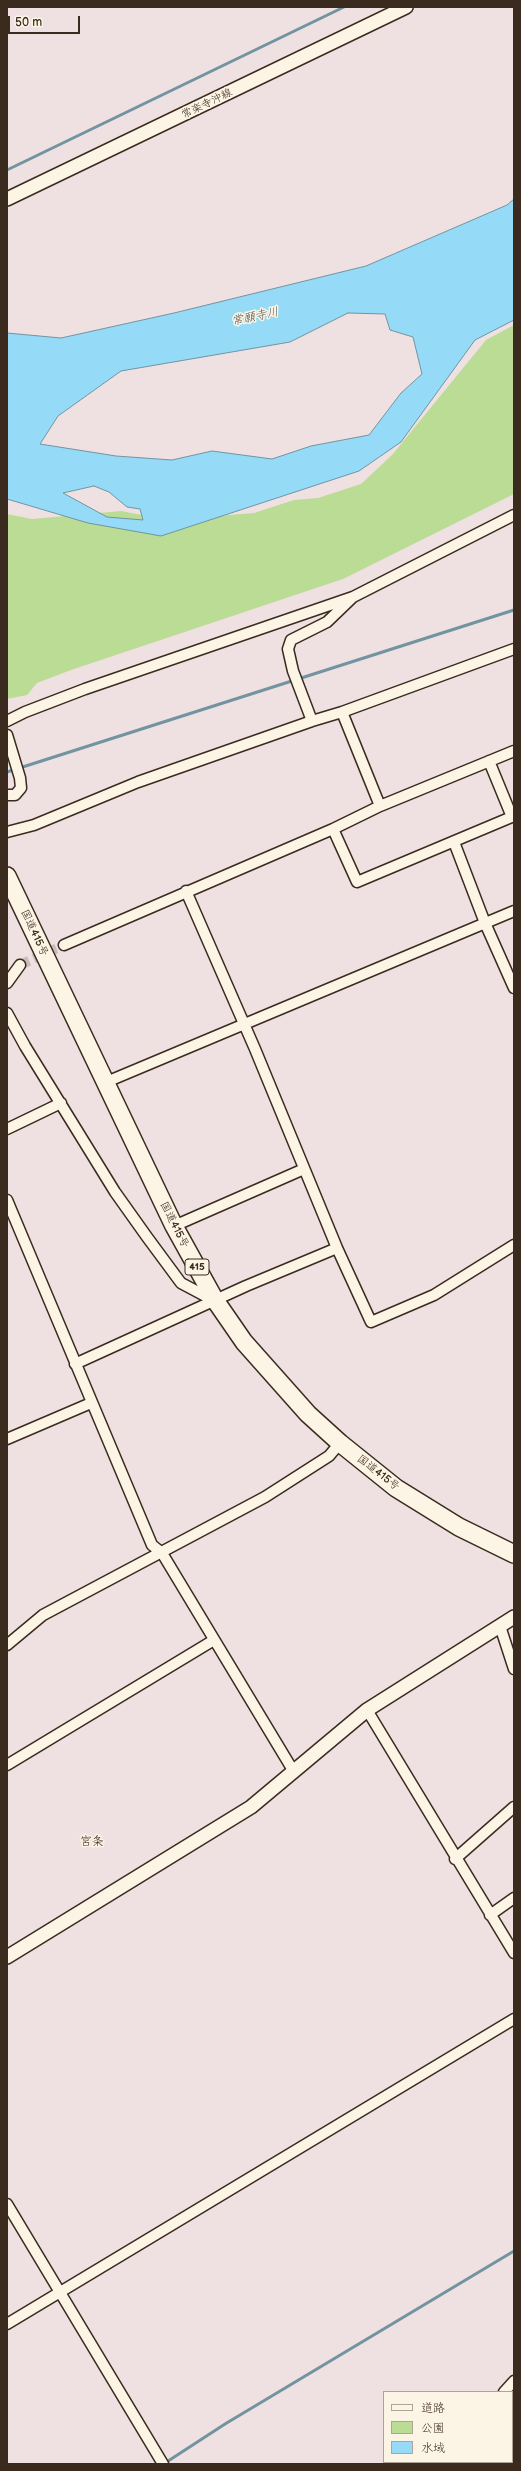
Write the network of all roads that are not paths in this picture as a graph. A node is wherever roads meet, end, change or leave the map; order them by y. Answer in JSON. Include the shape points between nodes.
{"nodes":[{"id":1,"x":406,"y":7,"type":"edge"},
{"id":2,"x":7,"y":199,"type":"edge"},
{"id":3,"x":514,"y":515,"type":"edge"},
{"id":4,"x":353,"y":597,"type":"junction"},
{"id":5,"x":514,"y":649,"type":"edge"},
{"id":6,"x":342,"y":712,"type":"junction"},
{"id":7,"x":7,"y":721,"type":"edge"},
{"id":8,"x":312,"y":721,"type":"junction"},
{"id":9,"x":7,"y":736,"type":"edge"},
{"id":10,"x":514,"y":751,"type":"edge"},
{"id":11,"x":489,"y":761,"type":"junction"},
{"id":12,"x":7,"y":795,"type":"edge"},
{"id":13,"x":380,"y":806,"type":"junction"},
{"id":14,"x":513,"y":817,"type":"edge"},
{"id":15,"x":333,"y":829,"type":"junction"},
{"id":16,"x":7,"y":832,"type":"edge"},
{"id":17,"x":454,"y":842,"type":"junction"},
{"id":18,"x":7,"y":876,"type":"edge"},
{"id":19,"x":186,"y":890,"type":"junction"},
{"id":20,"x":514,"y":911,"type":"edge"},
{"id":21,"x":485,"y":924,"type":"junction"},
{"id":22,"x":64,"y":945,"type":"tunnel mouth"},
{"id":23,"x":20,"y":965,"type":"tunnel mouth"},
{"id":24,"x":7,"y":983,"type":"edge"},
{"id":25,"x":514,"y":988,"type":"edge"},
{"id":26,"x":7,"y":1013,"type":"edge"},
{"id":27,"x":244,"y":1023,"type":"junction"},
{"id":28,"x":104,"y":1082,"type":"junction"},
{"id":29,"x":61,"y":1103,"type":"junction"},
{"id":30,"x":7,"y":1129,"type":"edge"},
{"id":31,"x":304,"y":1170,"type":"junction"},
{"id":32,"x":7,"y":1200,"type":"edge"},
{"id":33,"x":174,"y":1226,"type":"junction"},
{"id":34,"x":514,"y":1244,"type":"edge"},
{"id":35,"x":337,"y":1248,"type":"junction"},
{"id":36,"x":215,"y":1300,"type":"junction"},
{"id":37,"x":75,"y":1364,"type":"junction"},
{"id":38,"x":91,"y":1403,"type":"junction"},
{"id":39,"x":7,"y":1438,"type":"edge"},
{"id":40,"x":340,"y":1443,"type":"junction"},
{"id":41,"x":162,"y":1553,"type":"junction"},
{"id":42,"x":514,"y":1554,"type":"edge"},
{"id":43,"x":514,"y":1617,"type":"edge"},
{"id":44,"x":500,"y":1626,"type":"junction"},
{"id":45,"x":214,"y":1640,"type":"junction"},
{"id":46,"x":7,"y":1645,"type":"edge"},
{"id":47,"x":514,"y":1669,"type":"edge"},
{"id":48,"x":367,"y":1710,"type":"junction"},
{"id":49,"x":7,"y":1765,"type":"edge"},
{"id":50,"x":294,"y":1772,"type":"junction"},
{"id":51,"x":514,"y":1807,"type":"edge"},
{"id":52,"x":455,"y":1858,"type":"junction"},
{"id":53,"x":514,"y":1898,"type":"edge"},
{"id":54,"x":490,"y":1915,"type":"junction"},
{"id":55,"x":514,"y":1953,"type":"edge"},
{"id":56,"x":7,"y":1957,"type":"edge"},
{"id":57,"x":514,"y":2019,"type":"edge"},
{"id":58,"x":7,"y":2204,"type":"edge"},
{"id":59,"x":59,"y":2292,"type":"junction"},
{"id":60,"x":7,"y":2324,"type":"edge"},
{"id":61,"x":514,"y":2381,"type":"edge"},
{"id":62,"x":505,"y":2391,"type":"edge"},
{"id":63,"x":163,"y":2464,"type":"edge"}],
"edges":[{"from":1,"to":2,"type":"street","name":"常楽寺沖線"},
{"from":3,"to":4,"type":"street"},
{"from":4,"to":7,"type":"street","via":[[85,689]]},
{"from":4,"to":8,"type":"street","via":[[327,622],[291,640],[288,649]]},
{"from":5,"to":6,"type":"street"},
{"from":6,"to":8,"type":"street"},
{"from":6,"to":13,"type":"street"},
{"from":8,"to":16,"type":"street","via":[[138,782],[34,825]]},
{"from":9,"to":12,"type":"street","via":[[20,778],[20,788],[15,795]]},
{"from":10,"to":11,"type":"street"},
{"from":11,"to":13,"type":"street"},
{"from":11,"to":14,"type":"street"},
{"from":13,"to":15,"type":"street"},
{"from":14,"to":17,"type":"street"},
{"from":15,"to":17,"type":"street","via":[[357,882]]},
{"from":15,"to":19,"type":"street"},
{"from":17,"to":21,"type":"street"},
{"from":18,"to":28,"type":"highway","name":"国道415号","number":"415"},
{"from":19,"to":22,"type":"street"},
{"from":19,"to":27,"type":"street"},
{"from":20,"to":21,"type":"street"},
{"from":21,"to":25,"type":"street"},
{"from":21,"to":27,"type":"street"},
{"from":23,"to":24,"type":"street"},
{"from":26,"to":29,"type":"street"},
{"from":27,"to":28,"type":"street"},
{"from":27,"to":31,"type":"street"},
{"from":28,"to":33,"type":"highway","name":"国道415号","number":"415"},
{"from":29,"to":30,"type":"street"},
{"from":29,"to":36,"type":"street","via":[[115,1192],[181,1283]]},
{"from":31,"to":33,"type":"street"},
{"from":31,"to":35,"type":"street"},
{"from":32,"to":37,"type":"street"},
{"from":33,"to":36,"type":"highway","name":"国道415号","number":"415"},
{"from":34,"to":35,"type":"street","via":[[434,1295],[371,1322]]},
{"from":35,"to":36,"type":"street"},
{"from":36,"to":37,"type":"street"},
{"from":36,"to":40,"type":"highway","name":"国道415号","number":"415","via":[[244,1342],[284,1389]]},
{"from":37,"to":38,"type":"street"},
{"from":38,"to":39,"type":"street"},
{"from":38,"to":41,"type":"street","via":[[152,1545]]},
{"from":40,"to":41,"type":"street","via":[[329,1456],[265,1497]]},
{"from":40,"to":42,"type":"highway","name":"国道415号","number":"415","via":[[396,1488],[459,1526]]},
{"from":41,"to":45,"type":"street"},
{"from":41,"to":46,"type":"street","via":[[43,1615]]},
{"from":43,"to":44,"type":"street"},
{"from":44,"to":47,"type":"street"},
{"from":44,"to":48,"type":"street"},
{"from":45,"to":49,"type":"street"},
{"from":45,"to":50,"type":"street"},
{"from":48,"to":50,"type":"street"},
{"from":48,"to":52,"type":"street"},
{"from":50,"to":56,"type":"street","via":[[251,1807]]},
{"from":51,"to":52,"type":"street"},
{"from":52,"to":54,"type":"street"},
{"from":53,"to":54,"type":"street"},
{"from":54,"to":55,"type":"street"},
{"from":57,"to":59,"type":"street"},
{"from":58,"to":59,"type":"street"},
{"from":59,"to":60,"type":"street"},
{"from":59,"to":63,"type":"street"},
{"from":61,"to":62,"type":"street"}]}
